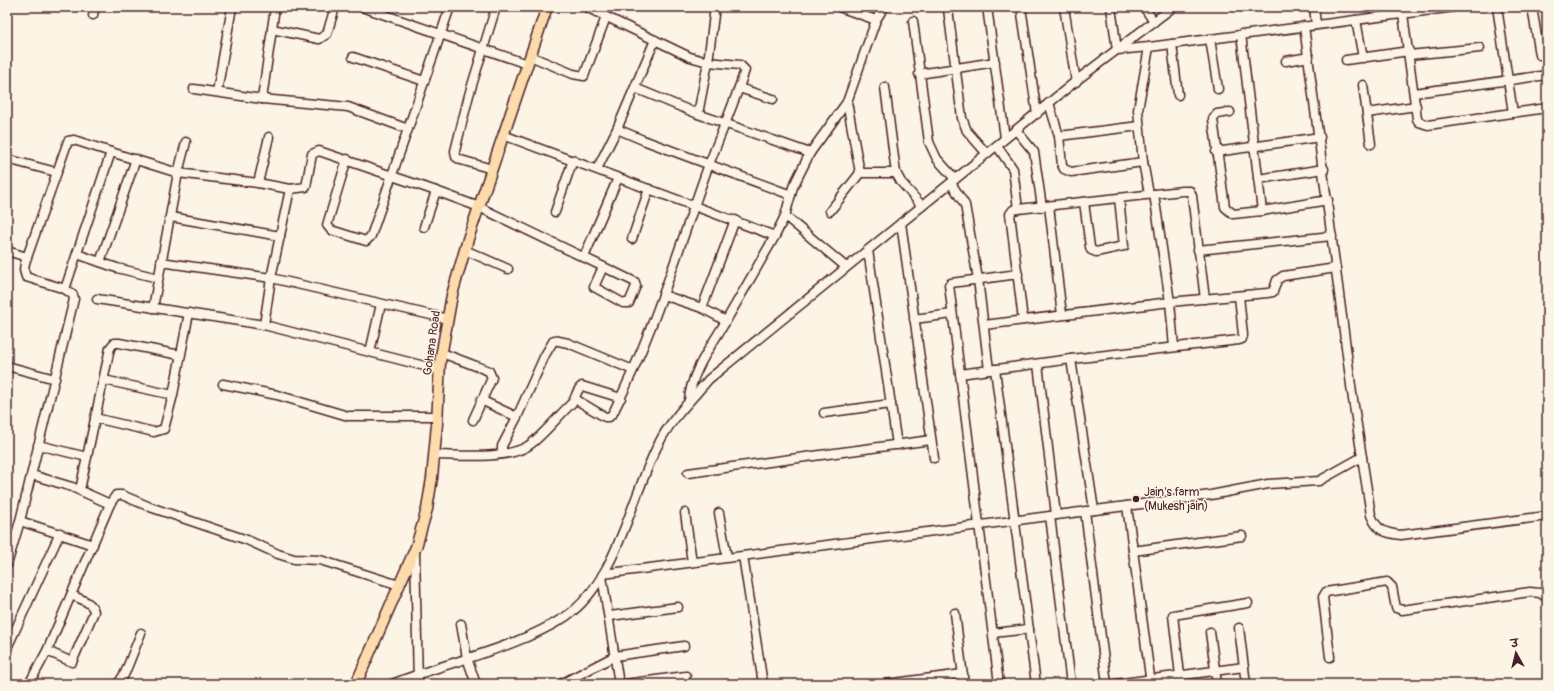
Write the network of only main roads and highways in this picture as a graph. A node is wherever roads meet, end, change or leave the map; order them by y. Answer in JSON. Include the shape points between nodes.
{"nodes":[{"id":1,"x":547,"y":7,"type":"edge"},
{"id":2,"x":356,"y":684,"type":"edge"}],
"edges":[{"from":1,"to":2,"type":"main road","name":"Gohana Road","via":[[464,250],[452,294],[440,370],[427,509],[415,550]]}]}
